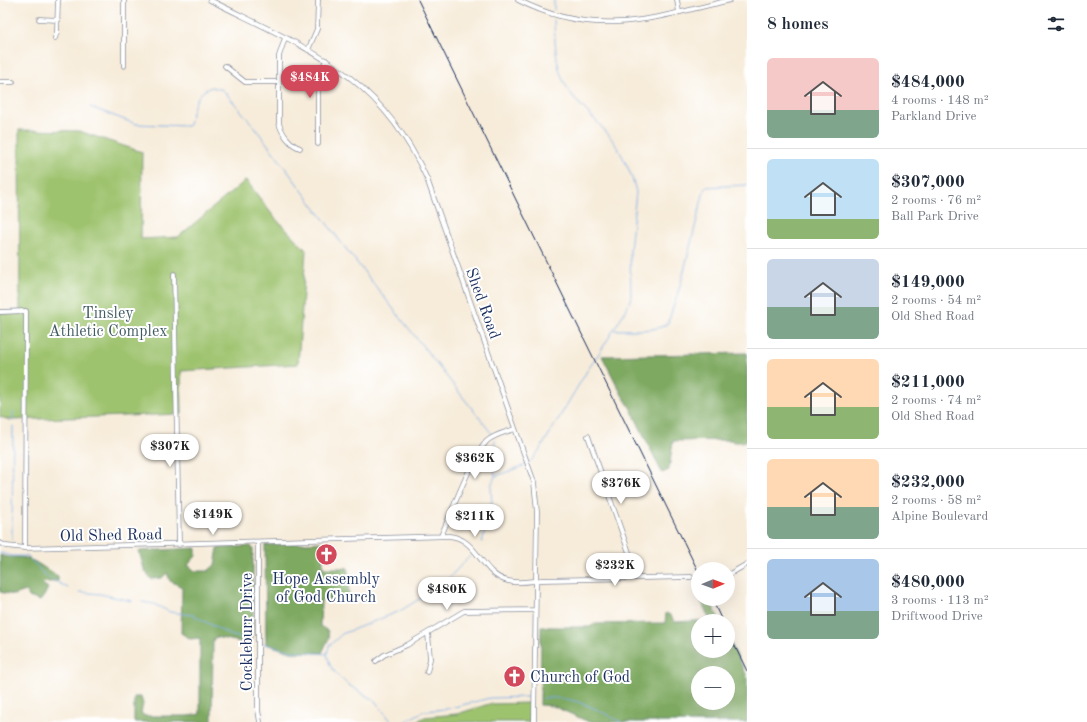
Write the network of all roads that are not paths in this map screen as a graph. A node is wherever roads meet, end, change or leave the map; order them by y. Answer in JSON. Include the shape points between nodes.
{"nodes":[{"id":1,"x":58,"y":0,"type":"edge"},
{"id":2,"x":124,"y":0,"type":"edge"},
{"id":3,"x":210,"y":0,"type":"edge"},
{"id":4,"x":318,"y":0,"type":"edge"},
{"id":5,"x":518,"y":0,"type":"edge"},
{"id":6,"x":677,"y":0,"type":"edge"},
{"id":7,"x":730,"y":0,"type":"edge"},
{"id":8,"x":680,"y":12,"type":"junction"},
{"id":9,"x":39,"y":20,"type":"dead end"},
{"id":10,"x":58,"y":20,"type":"junction"},
{"id":11,"x":55,"y":38,"type":"dead end"},
{"id":12,"x":285,"y":38,"type":"junction"},
{"id":13,"x":308,"y":50,"type":"junction"},
{"id":14,"x":326,"y":60,"type":"junction"},
{"id":15,"x":124,"y":66,"type":"dead end"},
{"id":16,"x":225,"y":66,"type":"dead end"},
{"id":17,"x":0,"y":82,"type":"edge"},
{"id":18,"x":13,"y":82,"type":"dead end"},
{"id":19,"x":278,"y":82,"type":"junction"},
{"id":20,"x":318,"y":144,"type":"dead end"},
{"id":21,"x":300,"y":148,"type":"dead end"},
{"id":22,"x":174,"y":274,"type":"dead end"},
{"id":23,"x":0,"y":312,"type":"edge"},
{"id":24,"x":515,"y":429,"type":"junction"},
{"id":25,"x":588,"y":436,"type":"dead end"},
{"id":26,"x":441,"y":536,"type":"junction"},
{"id":27,"x":258,"y":542,"type":"junction"},
{"id":28,"x":0,"y":543,"type":"edge"},
{"id":29,"x":179,"y":545,"type":"junction"},
{"id":30,"x":25,"y":548,"type":"junction"},
{"id":31,"x":747,"y":564,"type":"edge"},
{"id":32,"x":735,"y":571,"type":"edge"},
{"id":33,"x":691,"y":577,"type":"dead end"},
{"id":34,"x":638,"y":578,"type":"junction"},
{"id":35,"x":536,"y":581,"type":"junction"},
{"id":36,"x":535,"y":610,"type":"junction"},
{"id":37,"x":428,"y":633,"type":"junction"},
{"id":38,"x":376,"y":661,"type":"dead end"},
{"id":39,"x":427,"y":672,"type":"dead end"},
{"id":40,"x":260,"y":722,"type":"edge"},
{"id":41,"x":534,"y":722,"type":"edge"}],
"edges":[{"from":1,"to":10,"type":"street"},
{"from":2,"to":15,"type":"street"},
{"from":3,"to":12,"type":"street","name":"Shed Road"},
{"from":4,"to":13,"type":"street","via":[[316,30]]},
{"from":5,"to":8,"type":"street","via":[[555,15],[589,22],[640,21]]},
{"from":6,"to":8,"type":"street"},
{"from":7,"to":8,"type":"street"},
{"from":9,"to":10,"type":"street"},
{"from":10,"to":11,"type":"street"},
{"from":12,"to":13,"type":"street","name":"Shed Road"},
{"from":12,"to":19,"type":"street","via":[[279,51]]},
{"from":13,"to":14,"type":"street","name":"Shed Road"},
{"from":14,"to":20,"type":"street","via":[[318,74]]},
{"from":14,"to":24,"type":"street","name":"Shed Road","via":[[351,77],[380,104],[404,134],[419,160],[433,193]]},
{"from":16,"to":19,"type":"street","via":[[245,82]]},
{"from":17,"to":18,"type":"street"},
{"from":19,"to":21,"type":"street","via":[[279,125],[292,144]]},
{"from":22,"to":29,"type":"street"},
{"from":23,"to":30,"type":"street","via":[[26,311]]},
{"from":24,"to":26,"type":"street","via":[[491,438],[483,446]]},
{"from":24,"to":35,"type":"street","name":"Shed Road","via":[[535,491]]},
{"from":25,"to":34,"type":"street"},
{"from":26,"to":27,"type":"street","name":"Old Shed Road"},
{"from":26,"to":35,"type":"street","name":"Old Shed Road","via":[[452,536],[466,542],[498,577],[514,582]]},
{"from":27,"to":29,"type":"street","name":"Old Shed Road"},
{"from":27,"to":40,"type":"street","name":"Cockleburr Drive"},
{"from":28,"to":30,"type":"street","name":"Old Shed Road"},
{"from":29,"to":30,"type":"street","name":"Old Shed Road"},
{"from":31,"to":32,"type":"street"},
{"from":33,"to":34,"type":"street","name":"Old Shed Road"},
{"from":34,"to":35,"type":"street","name":"Old Shed Road"},
{"from":35,"to":36,"type":"street","name":"Shed Road"},
{"from":36,"to":37,"type":"street","via":[[464,611]]},
{"from":36,"to":41,"type":"street","name":"Shed Road"},
{"from":37,"to":38,"type":"street","via":[[384,654]]},
{"from":37,"to":39,"type":"street","via":[[430,659]]}]}
